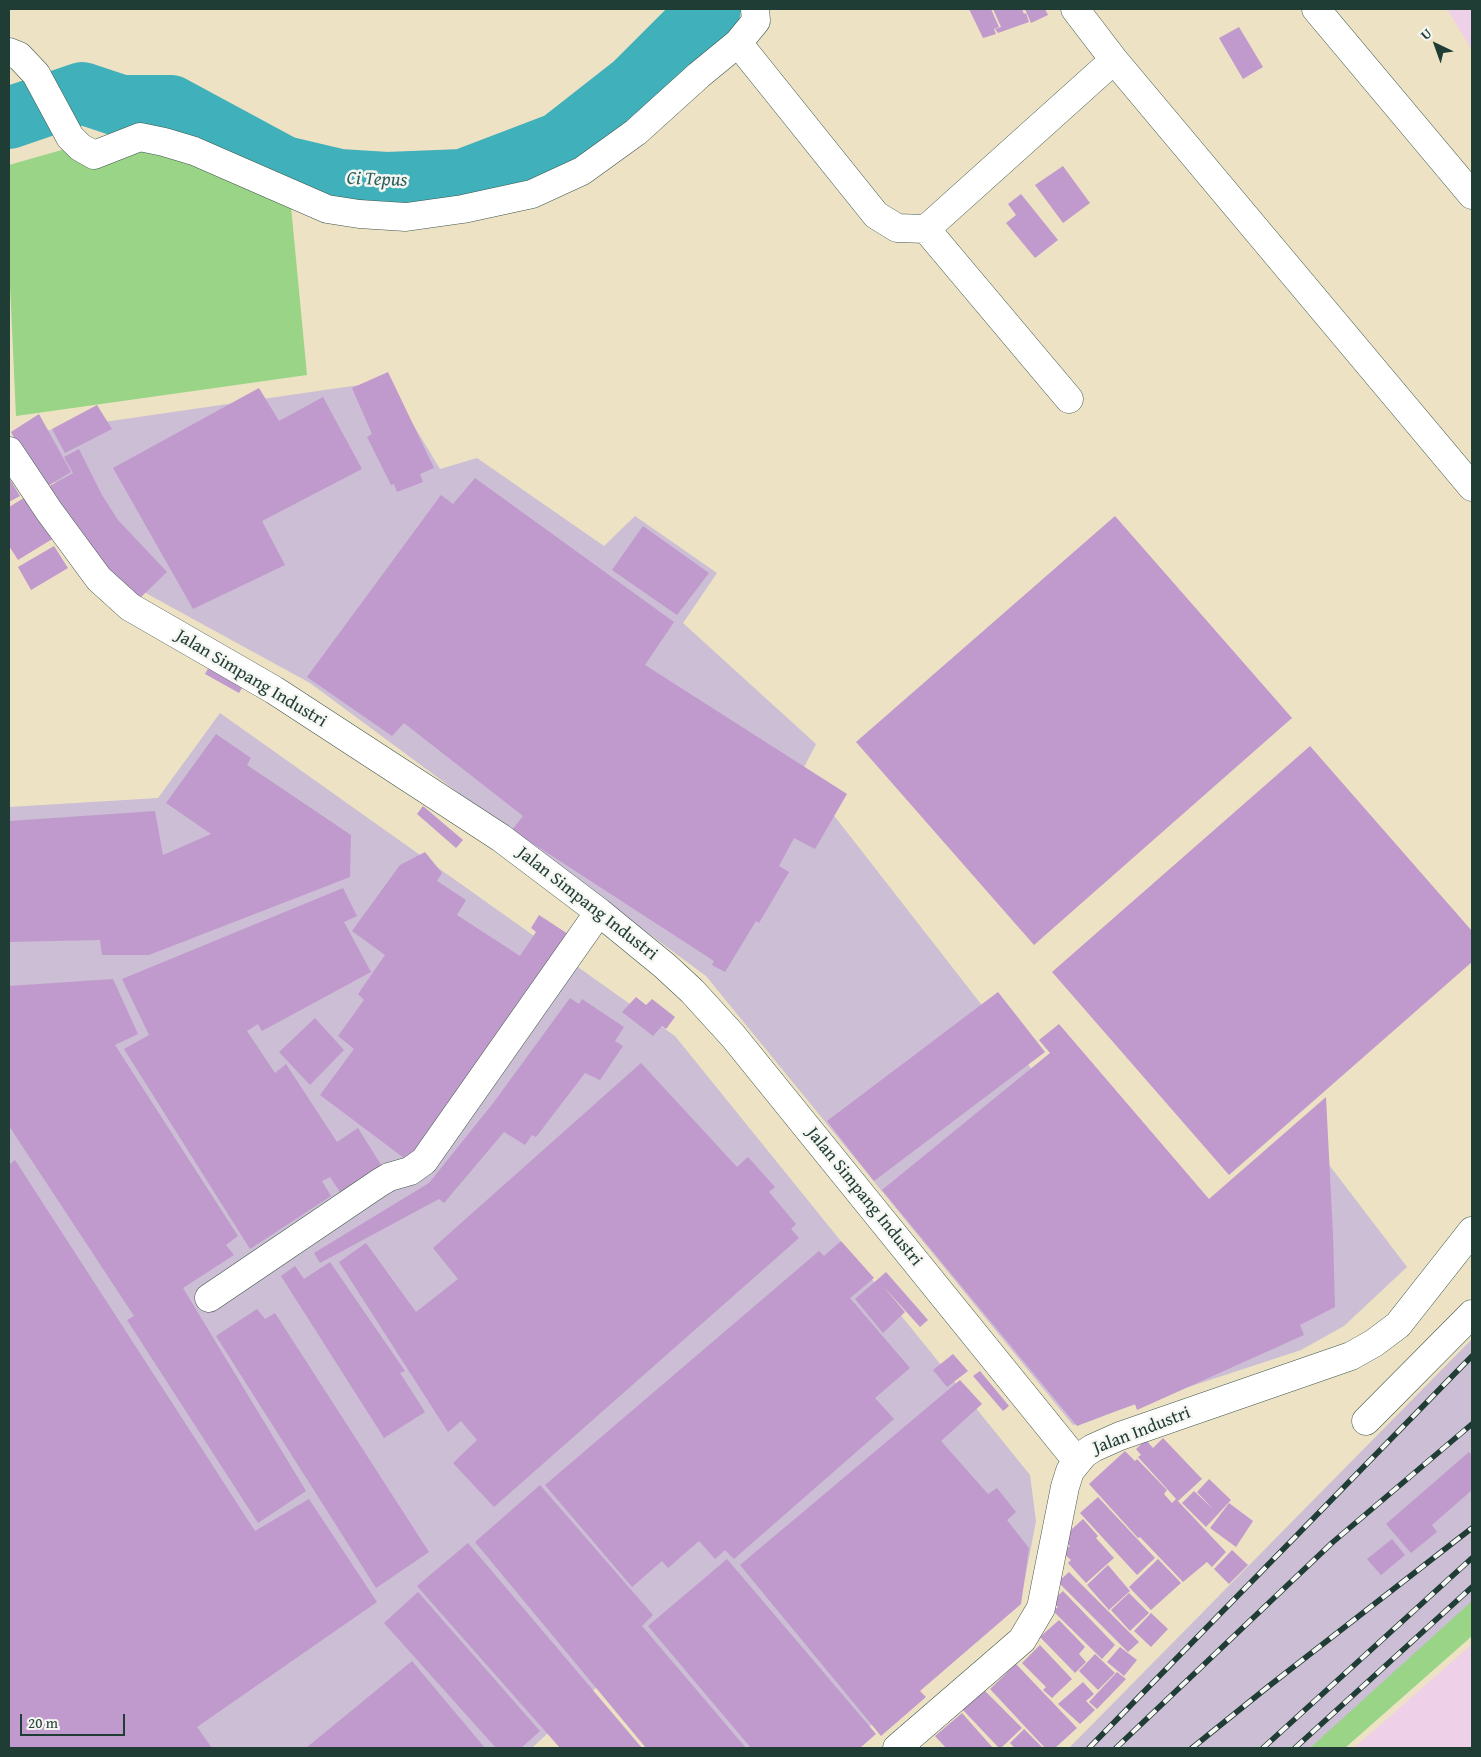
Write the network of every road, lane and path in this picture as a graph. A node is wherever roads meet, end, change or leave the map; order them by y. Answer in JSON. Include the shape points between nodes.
{"nodes":[{"id":1,"x":755,"y":9,"type":"edge"},
{"id":2,"x":1076,"y":9,"type":"edge"},
{"id":3,"x":1316,"y":9,"type":"edge"},
{"id":4,"x":738,"y":44,"type":"junction"},
{"id":5,"x":9,"y":52,"type":"edge"},
{"id":6,"x":1114,"y":60,"type":"junction"},
{"id":7,"x":1472,"y":194,"type":"edge"},
{"id":8,"x":926,"y":229,"type":"junction"},
{"id":9,"x":1070,"y":398,"type":"dead end"},
{"id":10,"x":9,"y":451,"type":"edge"},
{"id":11,"x":1472,"y":485,"type":"edge"},
{"id":12,"x":599,"y":912,"type":"junction"},
{"id":13,"x":1472,"y":1231,"type":"edge"},
{"id":14,"x":209,"y":1298,"type":"dead end"},
{"id":15,"x":1472,"y":1314,"type":"edge"},
{"id":16,"x":1366,"y":1421,"type":"dead end"},
{"id":17,"x":1077,"y":1461,"type":"junction"},
{"id":18,"x":897,"y":1748,"type":"edge"}],
"edges":[{"from":1,"to":4,"type":"street","via":[[756,21]]},
{"from":2,"to":6,"type":"street"},
{"from":3,"to":7,"type":"street"},
{"from":4,"to":5,"type":"street","via":[[636,132],[582,171],[532,194],[406,217],[327,209],[194,151],[140,137],[94,154],[70,137],[36,74],[19,56]]},
{"from":4,"to":8,"type":"street","via":[[876,215],[897,228]]},
{"from":6,"to":8,"type":"street"},
{"from":6,"to":11,"type":"street"},
{"from":8,"to":9,"type":"street"},
{"from":10,"to":12,"type":"street","name":"Jalan Simpang Industri","via":[[99,579],[130,607],[282,695],[501,838]]},
{"from":12,"to":14,"type":"street","via":[[424,1161],[410,1171],[379,1183]]},
{"from":12,"to":17,"type":"street","name":"Jalan Simpang Industri","via":[[665,966],[733,1036]]},
{"from":13,"to":17,"type":"street","name":"Jalan Industri","via":[[1398,1325],[1374,1343],[1351,1356],[1120,1436],[1093,1448]]},
{"from":15,"to":16,"type":"street"},
{"from":17,"to":18,"type":"street","name":"Jalan Industri","via":[[1070,1470],[1041,1608],[1022,1640]]}]}
